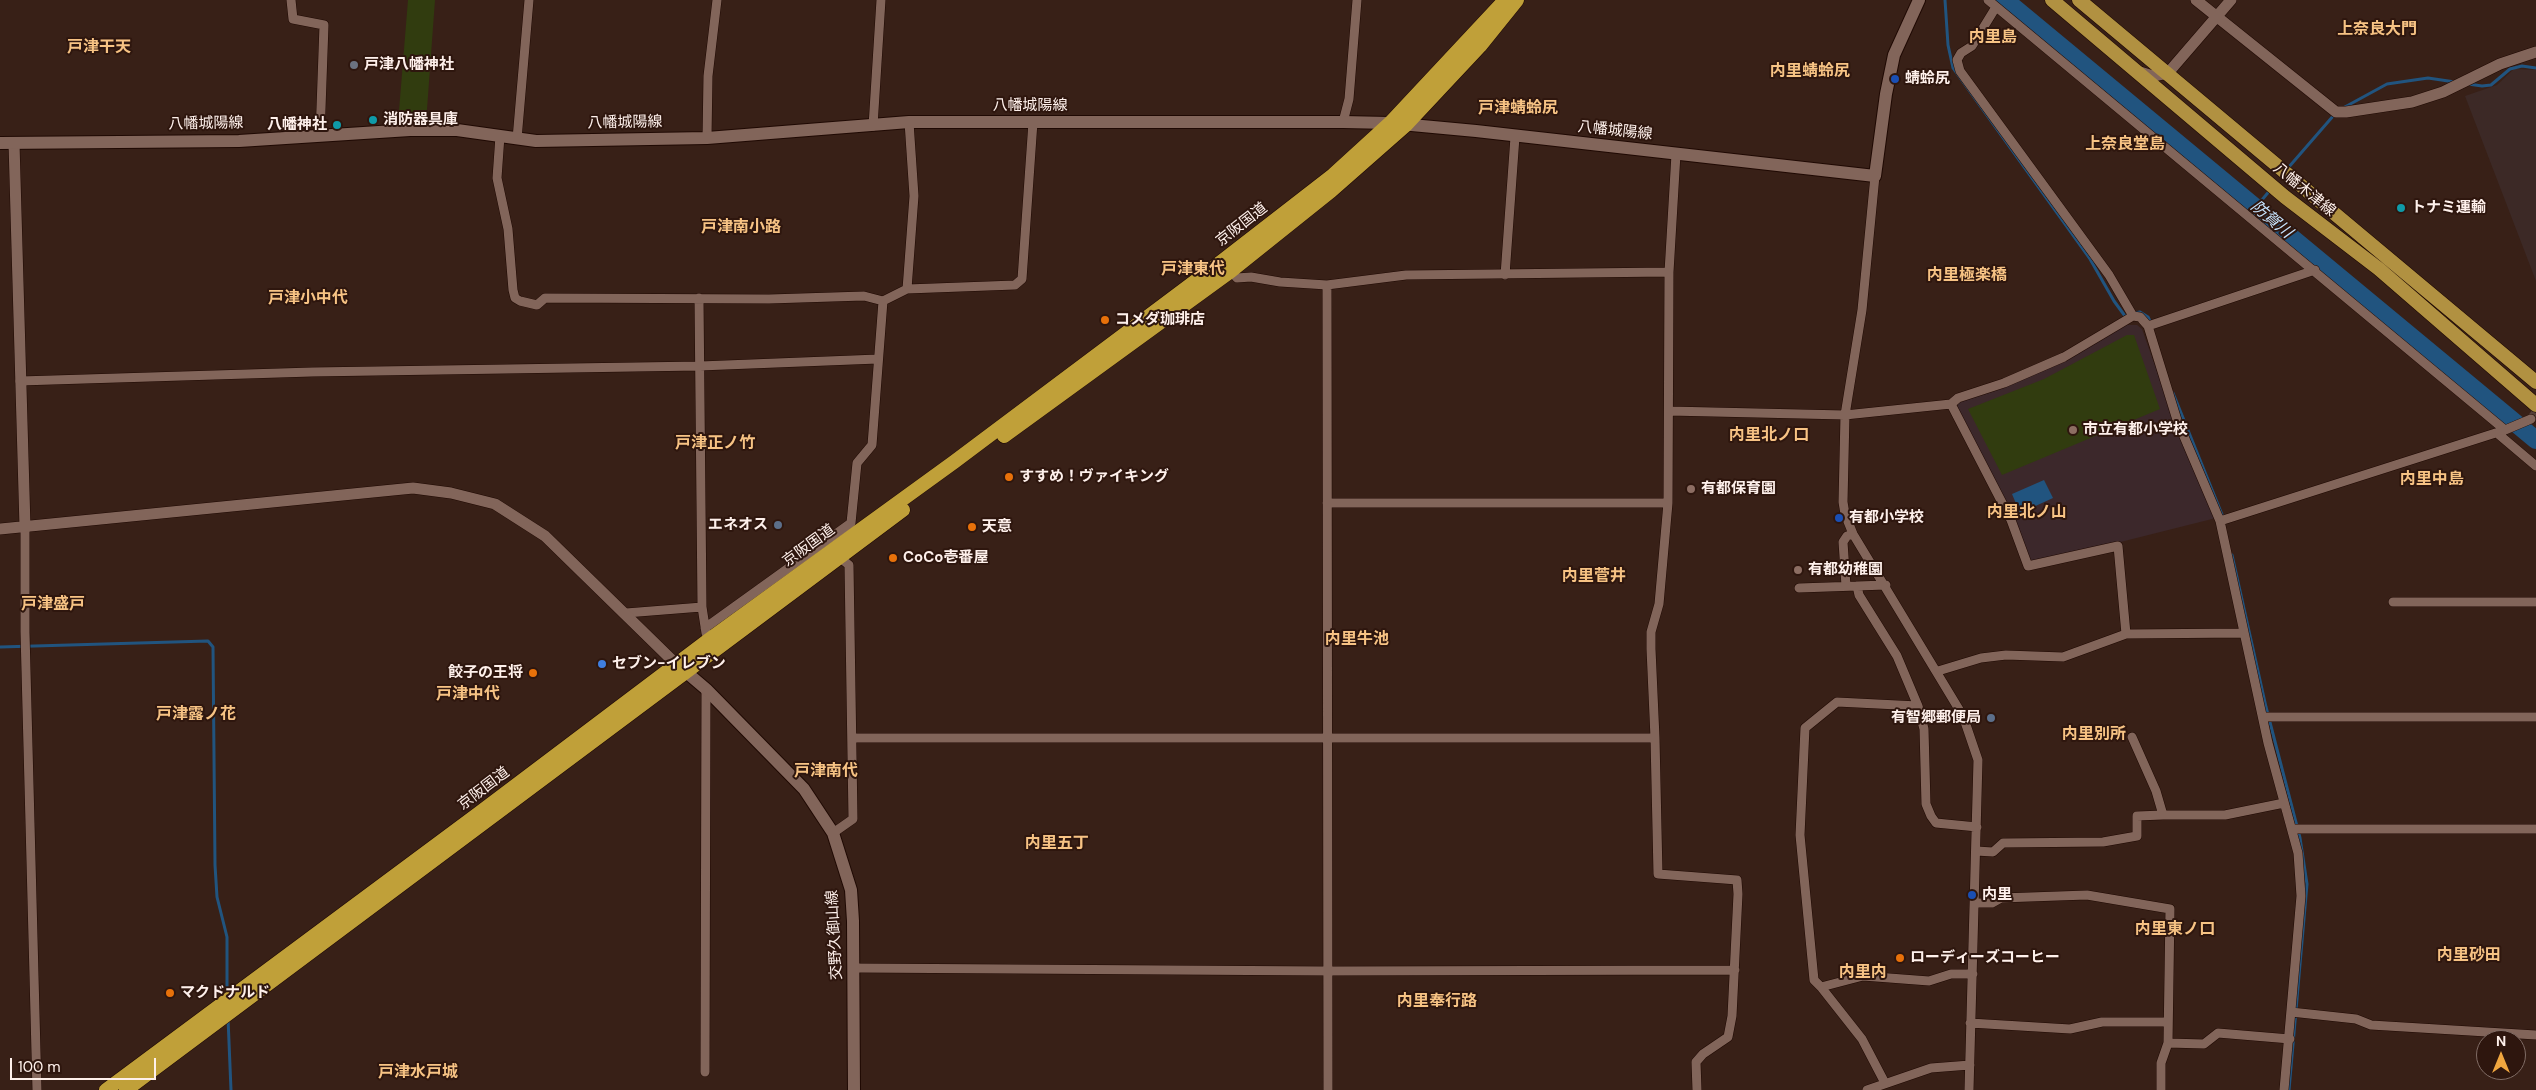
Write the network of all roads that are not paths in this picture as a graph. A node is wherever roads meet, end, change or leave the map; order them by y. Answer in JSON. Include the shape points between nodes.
{"nodes":[{"id":1,"x":291,"y":0,"type":"edge"},
{"id":2,"x":529,"y":0,"type":"edge"},
{"id":3,"x":717,"y":0,"type":"edge"},
{"id":4,"x":880,"y":0,"type":"edge"},
{"id":5,"x":1356,"y":0,"type":"edge"},
{"id":6,"x":1506,"y":0,"type":"edge"},
{"id":7,"x":1518,"y":0,"type":"edge"},
{"id":8,"x":1919,"y":0,"type":"edge"},
{"id":9,"x":1988,"y":0,"type":"edge"},
{"id":10,"x":2052,"y":0,"type":"edge"},
{"id":11,"x":2079,"y":0,"type":"edge"},
{"id":12,"x":2196,"y":0,"type":"edge"},
{"id":13,"x":2231,"y":0,"type":"edge"},
{"id":14,"x":1996,"y":7,"type":"junction"},
{"id":15,"x":2216,"y":17,"type":"junction"},
{"id":16,"x":2536,"y":52,"type":"edge"},
{"id":17,"x":2134,"y":70,"type":"junction"},
{"id":18,"x":2168,"y":73,"type":"junction"},
{"id":19,"x":909,"y":122,"type":"junction"},
{"id":20,"x":1033,"y":122,"type":"junction"},
{"id":21,"x":1343,"y":122,"type":"junction"},
{"id":22,"x":1390,"y":123,"type":"junction"},
{"id":23,"x":1406,"y":125,"type":"junction"},
{"id":24,"x":873,"y":126,"type":"junction"},
{"id":25,"x":320,"y":136,"type":"junction"},
{"id":26,"x":500,"y":136,"type":"junction"},
{"id":27,"x":1515,"y":136,"type":"junction"},
{"id":28,"x":707,"y":138,"type":"junction"},
{"id":29,"x":517,"y":139,"type":"junction"},
{"id":30,"x":0,"y":143,"type":"edge"},
{"id":31,"x":14,"y":143,"type":"junction"},
{"id":32,"x":1676,"y":154,"type":"junction"},
{"id":33,"x":1875,"y":176,"type":"junction"},
{"id":34,"x":2315,"y":270,"type":"junction"},
{"id":35,"x":1230,"y":271,"type":"junction"},
{"id":36,"x":1669,"y":272,"type":"junction"},
{"id":37,"x":1505,"y":274,"type":"junction"},
{"id":38,"x":1327,"y":285,"type":"junction"},
{"id":39,"x":907,"y":289,"type":"junction"},
{"id":40,"x":699,"y":298,"type":"junction"},
{"id":41,"x":883,"y":301,"type":"junction"},
{"id":42,"x":2133,"y":316,"type":"junction"},
{"id":43,"x":2148,"y":326,"type":"junction"},
{"id":44,"x":878,"y":359,"type":"junction"},
{"id":45,"x":700,"y":366,"type":"junction"},
{"id":46,"x":20,"y":381,"type":"junction"},
{"id":47,"x":2536,"y":382,"type":"edge"},
{"id":48,"x":1951,"y":404,"type":"junction"},
{"id":49,"x":2536,"y":404,"type":"edge"},
{"id":50,"x":1668,"y":411,"type":"junction"},
{"id":51,"x":1846,"y":415,"type":"junction"},
{"id":52,"x":2531,"y":419,"type":"dead end"},
{"id":53,"x":2501,"y":432,"type":"junction"},
{"id":54,"x":2536,"y":466,"type":"edge"},
{"id":55,"x":1327,"y":503,"type":"junction"},
{"id":56,"x":1668,"y":503,"type":"junction"},
{"id":57,"x":2220,"y":521,"type":"junction"},
{"id":58,"x":25,"y":527,"type":"junction"},
{"id":59,"x":0,"y":529,"type":"edge"},
{"id":60,"x":1853,"y":534,"type":"junction"},
{"id":61,"x":839,"y":557,"type":"junction"},
{"id":62,"x":1886,"y":585,"type":"junction"},
{"id":63,"x":1846,"y":586,"type":"junction"},
{"id":64,"x":1858,"y":586,"type":"junction"},
{"id":65,"x":1799,"y":588,"type":"dead end"},
{"id":66,"x":2393,"y":602,"type":"dead end"},
{"id":67,"x":2536,"y":602,"type":"edge"},
{"id":68,"x":702,"y":608,"type":"junction"},
{"id":69,"x":626,"y":613,"type":"junction"},
{"id":70,"x":2244,"y":633,"type":"junction"},
{"id":71,"x":2126,"y":634,"type":"junction"},
{"id":72,"x":706,"y":635,"type":"junction"},
{"id":73,"x":681,"y":668,"type":"junction"},
{"id":74,"x":1938,"y":671,"type":"junction"},
{"id":75,"x":706,"y":689,"type":"junction"},
{"id":76,"x":1918,"y":706,"type":"junction"},
{"id":77,"x":2263,"y":716,"type":"junction"},
{"id":78,"x":2536,"y":716,"type":"edge"},
{"id":79,"x":2132,"y":737,"type":"dead end"},
{"id":80,"x":853,"y":738,"type":"junction"},
{"id":81,"x":1327,"y":738,"type":"junction"},
{"id":82,"x":1656,"y":738,"type":"junction"},
{"id":83,"x":2284,"y":803,"type":"junction"},
{"id":84,"x":2163,"y":815,"type":"junction"},
{"id":85,"x":1977,"y":827,"type":"junction"},
{"id":86,"x":2293,"y":829,"type":"junction"},
{"id":87,"x":2536,"y":829,"type":"edge"},
{"id":88,"x":832,"y":833,"type":"junction"},
{"id":89,"x":1976,"y":851,"type":"junction"},
{"id":90,"x":1975,"y":903,"type":"junction"},
{"id":91,"x":854,"y":968,"type":"junction"},
{"id":92,"x":1735,"y":970,"type":"junction"},
{"id":93,"x":1328,"y":971,"type":"junction"},
{"id":94,"x":1973,"y":974,"type":"junction"},
{"id":95,"x":1821,"y":987,"type":"junction"},
{"id":96,"x":2291,"y":1012,"type":"junction"},
{"id":97,"x":2168,"y":1022,"type":"junction"},
{"id":98,"x":1970,"y":1023,"type":"junction"},
{"id":99,"x":2536,"y":1035,"type":"edge"},
{"id":100,"x":2290,"y":1039,"type":"junction"},
{"id":101,"x":2168,"y":1043,"type":"junction"},
{"id":102,"x":1970,"y":1065,"type":"junction"},
{"id":103,"x":36,"y":1067,"type":"junction"},
{"id":104,"x":705,"y":1072,"type":"dead end"},
{"id":105,"x":1885,"y":1083,"type":"junction"},
{"id":106,"x":37,"y":1090,"type":"edge"},
{"id":107,"x":42,"y":1090,"type":"edge"},
{"id":108,"x":106,"y":1090,"type":"edge"},
{"id":109,"x":126,"y":1090,"type":"edge"},
{"id":110,"x":854,"y":1090,"type":"edge"},
{"id":111,"x":1328,"y":1090,"type":"edge"},
{"id":112,"x":1697,"y":1090,"type":"edge"},
{"id":113,"x":1867,"y":1090,"type":"edge"},
{"id":114,"x":1969,"y":1090,"type":"edge"},
{"id":115,"x":2161,"y":1090,"type":"edge"},
{"id":116,"x":2284,"y":1090,"type":"edge"}],
"edges":[{"from":1,"to":25,"type":"street","via":[[293,19],[324,25]]},
{"from":2,"to":29,"type":"street"},
{"from":3,"to":28,"type":"street","via":[[708,76]]},
{"from":4,"to":24,"type":"street"},
{"from":5,"to":21,"type":"street","via":[[1349,99]]},
{"from":6,"to":22,"type":"highway","name":"京阪国道"},
{"from":7,"to":23,"type":"highway","name":"京阪国道"},
{"from":8,"to":33,"type":"main road","via":[[1894,55]]},
{"from":9,"to":14,"type":"street"},
{"from":10,"to":17,"type":"main road","name":"八幡木津線"},
{"from":11,"to":18,"type":"main road","name":"八幡木津線"},
{"from":12,"to":15,"type":"street"},
{"from":13,"to":15,"type":"street"},
{"from":14,"to":34,"type":"street"},
{"from":14,"to":42,"type":"street","via":[[1972,46],[1960,53],[1957,60],[1960,71],[2109,276]]},
{"from":15,"to":16,"type":"street","via":[[2336,112],[2412,102]]},
{"from":15,"to":18,"type":"street"},
{"from":17,"to":18,"type":"street","via":[[2153,76]]},
{"from":17,"to":49,"type":"main road","name":"八幡木津線","via":[[2285,197],[2380,270]]},
{"from":18,"to":47,"type":"main road","name":"八幡木津線"},
{"from":19,"to":20,"type":"main road","name":"八幡城陽線"},
{"from":19,"to":24,"type":"main road","name":"八幡城陽線"},
{"from":19,"to":39,"type":"street","via":[[914,196]]},
{"from":20,"to":21,"type":"main road","name":"八幡城陽線"},
{"from":20,"to":39,"type":"street","via":[[1022,279],[1015,284]]},
{"from":21,"to":22,"type":"main road","name":"八幡城陽線"},
{"from":22,"to":23,"type":"main road","name":"八幡城陽線"},
{"from":22,"to":72,"type":"highway","name":"京阪国道","via":[[1333,175],[954,462]]},
{"from":23,"to":27,"type":"main road","name":"八幡城陽線"},
{"from":23,"to":35,"type":"highway","name":"京阪国道","via":[[1302,216]]},
{"from":24,"to":28,"type":"main road","name":"八幡城陽線"},
{"from":25,"to":26,"type":"main road","name":"八幡城陽線","via":[[410,130],[457,130]]},
{"from":25,"to":31,"type":"main road","name":"八幡城陽線","via":[[238,141]]},
{"from":26,"to":29,"type":"main road","name":"八幡城陽線"},
{"from":26,"to":40,"type":"street","via":[[497,178],[508,229],[515,298],[537,304],[545,298]]},
{"from":27,"to":32,"type":"main road","name":"八幡城陽線"},
{"from":27,"to":37,"type":"street"},
{"from":28,"to":29,"type":"main road","name":"八幡城陽線"},
{"from":30,"to":31,"type":"main road","name":"八幡城陽線"},
{"from":31,"to":46,"type":"street"},
{"from":32,"to":33,"type":"main road","name":"八幡城陽線"},
{"from":32,"to":36,"type":"street"},
{"from":33,"to":51,"type":"street","via":[[1862,310]]},
{"from":34,"to":43,"type":"street"},
{"from":34,"to":53,"type":"street"},
{"from":35,"to":38,"type":"street","via":[[1237,278]]},
{"from":35,"to":61,"type":"highway","name":"京阪国道"},
{"from":36,"to":37,"type":"street"},
{"from":36,"to":50,"type":"street"},
{"from":37,"to":38,"type":"street","via":[[1406,275]]},
{"from":38,"to":55,"type":"street"},
{"from":39,"to":41,"type":"street"},
{"from":40,"to":41,"type":"street","via":[[864,296]]},
{"from":40,"to":45,"type":"street"},
{"from":41,"to":44,"type":"street"},
{"from":42,"to":43,"type":"street"},
{"from":42,"to":48,"type":"street","via":[[2064,357],[2004,383],[1958,398]]},
{"from":43,"to":57,"type":"street","via":[[2177,420]]},
{"from":44,"to":45,"type":"street"},
{"from":44,"to":72,"type":"street","via":[[872,445],[857,462],[850,523]]},
{"from":45,"to":46,"type":"street"},
{"from":45,"to":68,"type":"street"},
{"from":46,"to":58,"type":"street"},
{"from":48,"to":51,"type":"street"},
{"from":48,"to":71,"type":"street","via":[[2011,520],[2028,566],[2118,546]]},
{"from":50,"to":51,"type":"street"},
{"from":50,"to":56,"type":"street"},
{"from":51,"to":60,"type":"street","via":[[1843,502]]},
{"from":52,"to":53,"type":"street"},
{"from":53,"to":54,"type":"street"},
{"from":53,"to":57,"type":"street"},
{"from":55,"to":56,"type":"street"},
{"from":55,"to":81,"type":"street"},
{"from":56,"to":82,"type":"street","via":[[1659,604],[1651,632]]},
{"from":57,"to":70,"type":"street"},
{"from":58,"to":59,"type":"street"},
{"from":58,"to":69,"type":"street","via":[[413,488],[451,493],[495,504],[545,536]]},
{"from":58,"to":103,"type":"street"},
{"from":60,"to":62,"type":"street"},
{"from":60,"to":63,"type":"street","via":[[1843,542]]},
{"from":61,"to":73,"type":"highway","name":"京阪国道"},
{"from":61,"to":80,"type":"street","via":[[849,565]]},
{"from":62,"to":64,"type":"street"},
{"from":62,"to":74,"type":"street"},
{"from":63,"to":64,"type":"street"},
{"from":63,"to":65,"type":"street"},
{"from":64,"to":76,"type":"street","via":[[1859,595],[1897,656]]},
{"from":66,"to":67,"type":"street"},
{"from":68,"to":69,"type":"street"},
{"from":68,"to":72,"type":"street"},
{"from":69,"to":73,"type":"street"},
{"from":70,"to":71,"type":"street"},
{"from":70,"to":77,"type":"street"},
{"from":71,"to":74,"type":"street","via":[[2063,657],[1990,657]]},
{"from":72,"to":73,"type":"highway","name":"京阪国道"},
{"from":73,"to":75,"type":"main road","name":"交野久御山線"},
{"from":73,"to":108,"type":"highway","name":"京阪国道","via":[[471,819]]},
{"from":73,"to":109,"type":"highway","name":"京阪国道"},
{"from":74,"to":85,"type":"street","via":[[1964,716],[1978,760]]},
{"from":75,"to":88,"type":"main road","name":"交野久御山線","via":[[804,789]]},
{"from":75,"to":104,"type":"street"},
{"from":76,"to":85,"type":"street","via":[[1924,729],[1926,804],[1931,816],[1936,823]]},
{"from":76,"to":95,"type":"street","via":[[1837,702],[1805,728],[1800,835],[1814,980]]},
{"from":77,"to":78,"type":"street"},
{"from":77,"to":83,"type":"street"},
{"from":79,"to":84,"type":"street","via":[[2156,790]]},
{"from":80,"to":81,"type":"street"},
{"from":80,"to":88,"type":"street","via":[[853,819]]},
{"from":81,"to":82,"type":"street"},
{"from":81,"to":93,"type":"street"},
{"from":82,"to":92,"type":"street","via":[[1658,874],[1737,880]]},
{"from":83,"to":84,"type":"street","via":[[2225,815]]},
{"from":83,"to":86,"type":"street"},
{"from":84,"to":89,"type":"street","via":[[2137,816],[2137,836],[2103,842],[2003,843],[1993,852]]},
{"from":85,"to":89,"type":"street"},
{"from":86,"to":87,"type":"street"},
{"from":86,"to":96,"type":"street","via":[[2301,896]]},
{"from":88,"to":91,"type":"main road","name":"交野久御山線","via":[[850,890]]},
{"from":89,"to":90,"type":"street"},
{"from":90,"to":94,"type":"street"},
{"from":90,"to":97,"type":"street","via":[[1992,903],[2001,898],[2087,895],[2170,909]]},
{"from":91,"to":93,"type":"street"},
{"from":91,"to":110,"type":"main road","name":"交野久御山線"},
{"from":92,"to":93,"type":"street"},
{"from":92,"to":112,"type":"street","via":[[1728,1037],[1696,1062]]},
{"from":93,"to":111,"type":"street"},
{"from":94,"to":95,"type":"street","via":[[1950,974],[1929,981],[1863,976]]},
{"from":94,"to":98,"type":"street"},
{"from":95,"to":105,"type":"street","via":[[1862,1038]]},
{"from":96,"to":99,"type":"street","via":[[2356,1020],[2370,1025]]},
{"from":96,"to":100,"type":"street"},
{"from":97,"to":98,"type":"street","via":[[2102,1022],[2070,1029]]},
{"from":97,"to":101,"type":"street"},
{"from":98,"to":102,"type":"street"},
{"from":100,"to":101,"type":"street","via":[[2218,1033],[2204,1044]]},
{"from":100,"to":116,"type":"street"},
{"from":101,"to":115,"type":"street","via":[[2162,1063]]},
{"from":102,"to":105,"type":"street","via":[[1931,1068]]},
{"from":102,"to":114,"type":"street"},
{"from":103,"to":106,"type":"street"},
{"from":103,"to":107,"type":"street"},
{"from":105,"to":113,"type":"street"}]}
